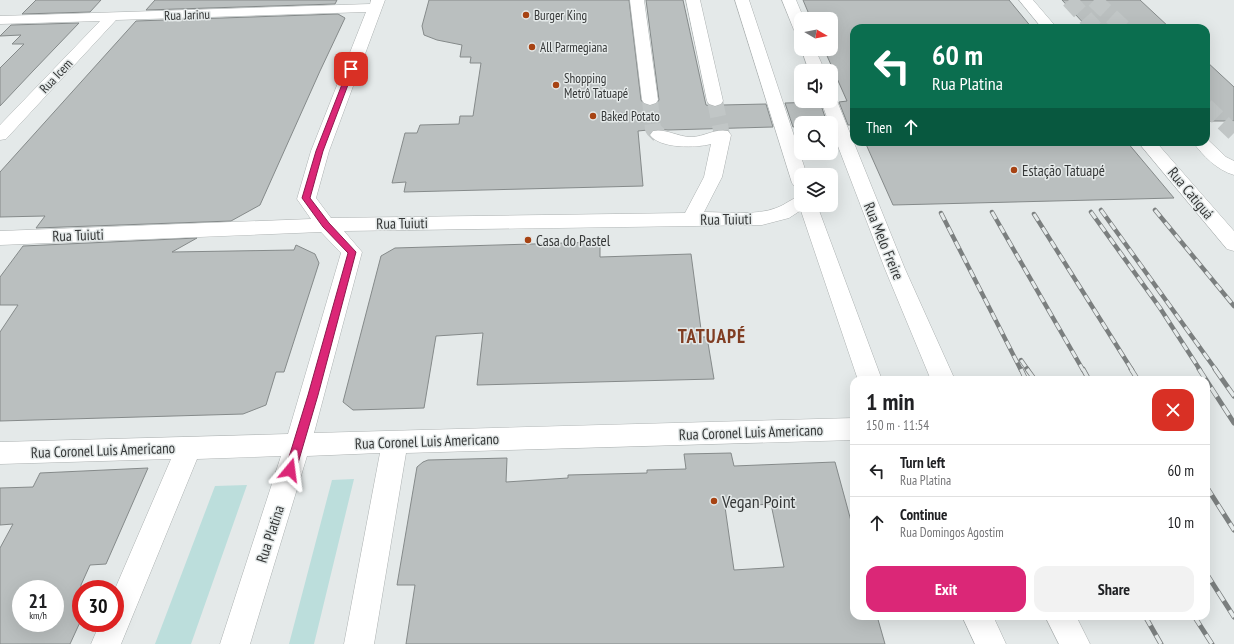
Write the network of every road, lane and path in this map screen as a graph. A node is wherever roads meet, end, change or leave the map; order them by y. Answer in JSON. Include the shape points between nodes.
{"nodes":[{"id":1,"x":637,"y":0,"type":"edge"},
{"id":2,"x":693,"y":0,"type":"edge"},
{"id":3,"x":742,"y":0,"type":"edge"},
{"id":4,"x":789,"y":0,"type":"edge"},
{"id":5,"x":1026,"y":0,"type":"edge"},
{"id":6,"x":377,"y":4,"type":"edge"},
{"id":7,"x":794,"y":12,"type":"edge"},
{"id":8,"x":112,"y":17,"type":"junction"},
{"id":9,"x":0,"y":20,"type":"edge"},
{"id":10,"x":1047,"y":24,"type":"edge"},
{"id":11,"x":650,"y":100,"type":"tunnel mouth"},
{"id":12,"x":715,"y":100,"type":"tunnel mouth"},
{"id":13,"x":832,"y":108,"type":"edge"},
{"id":14,"x":0,"y":135,"type":"edge"},
{"id":15,"x":659,"y":135,"type":"dead end"},
{"id":16,"x":1150,"y":146,"type":"edge"},
{"id":17,"x":1206,"y":146,"type":"edge"},
{"id":18,"x":796,"y":168,"type":"edge"},
{"id":19,"x":1234,"y":169,"type":"edge"},
{"id":20,"x":794,"y":206,"type":"edge"},
{"id":21,"x":810,"y":212,"type":"edge"},
{"id":22,"x":690,"y":220,"type":"junction"},
{"id":23,"x":326,"y":225,"type":"junction"},
{"id":24,"x":0,"y":238,"type":"edge"},
{"id":25,"x":1233,"y":242,"type":"edge"},
{"id":26,"x":869,"y":376,"type":"edge"},
{"id":27,"x":941,"y":376,"type":"edge"},
{"id":28,"x":850,"y":430,"type":"edge"},
{"id":29,"x":395,"y":442,"type":"junction"},
{"id":30,"x":298,"y":445,"type":"junction"},
{"id":31,"x":189,"y":448,"type":"junction"},
{"id":32,"x":0,"y":453,"type":"edge"},
{"id":33,"x":124,"y":602,"type":"edge"},
{"id":34,"x":980,"y":620,"type":"edge"},
{"id":35,"x":1062,"y":620,"type":"edge"},
{"id":36,"x":111,"y":632,"type":"edge"},
{"id":37,"x":106,"y":644,"type":"edge"},
{"id":38,"x":235,"y":644,"type":"edge"},
{"id":39,"x":359,"y":644,"type":"edge"},
{"id":40,"x":991,"y":644,"type":"edge"},
{"id":41,"x":1075,"y":644,"type":"edge"}],
"edges":[{"from":1,"to":11,"type":"main road"},
{"from":2,"to":12,"type":"main road"},
{"from":3,"to":18,"type":"main road"},
{"from":4,"to":7,"type":"main road"},
{"from":5,"to":10,"type":"main road"},
{"from":6,"to":8,"type":"main road","name":"Rua Jarinu"},
{"from":6,"to":23,"type":"main road","via":[[320,151],[306,198]]},
{"from":8,"to":9,"type":"main road","name":"Rua Jarinu"},
{"from":8,"to":14,"type":"main road","name":"Rua Icem"},
{"from":13,"to":27,"type":"main road","name":"Rua Melo Freire"},
{"from":15,"to":22,"type":"main road","via":[[691,143],[722,135],[713,177]]},
{"from":16,"to":25,"type":"main road","name":"Rua Catiguá"},
{"from":17,"to":19,"type":"main road"},
{"from":20,"to":22,"type":"main road","name":"Rua Tuiuti","via":[[782,213],[762,218]]},
{"from":21,"to":26,"type":"main road"},
{"from":22,"to":23,"type":"main road","name":"Rua Tuiuti"},
{"from":23,"to":24,"type":"main road","name":"Rua Tuiuti"},
{"from":23,"to":30,"type":"main road","name":"Rua Platina","via":[[352,252]]},
{"from":28,"to":29,"type":"main road","name":"Rua Coronel Luis Americano"},
{"from":29,"to":30,"type":"main road","name":"Rua Coronel Luis Americano"},
{"from":29,"to":39,"type":"main road"},
{"from":30,"to":31,"type":"main road","name":"Rua Coronel Luis Americano"},
{"from":30,"to":38,"type":"main road","name":"Rua Platina"},
{"from":31,"to":32,"type":"main road","name":"Rua Coronel Luis Americano"},
{"from":31,"to":33,"type":"main road"},
{"from":34,"to":40,"type":"main road"},
{"from":35,"to":41,"type":"main road"},
{"from":36,"to":37,"type":"main road"}]}
